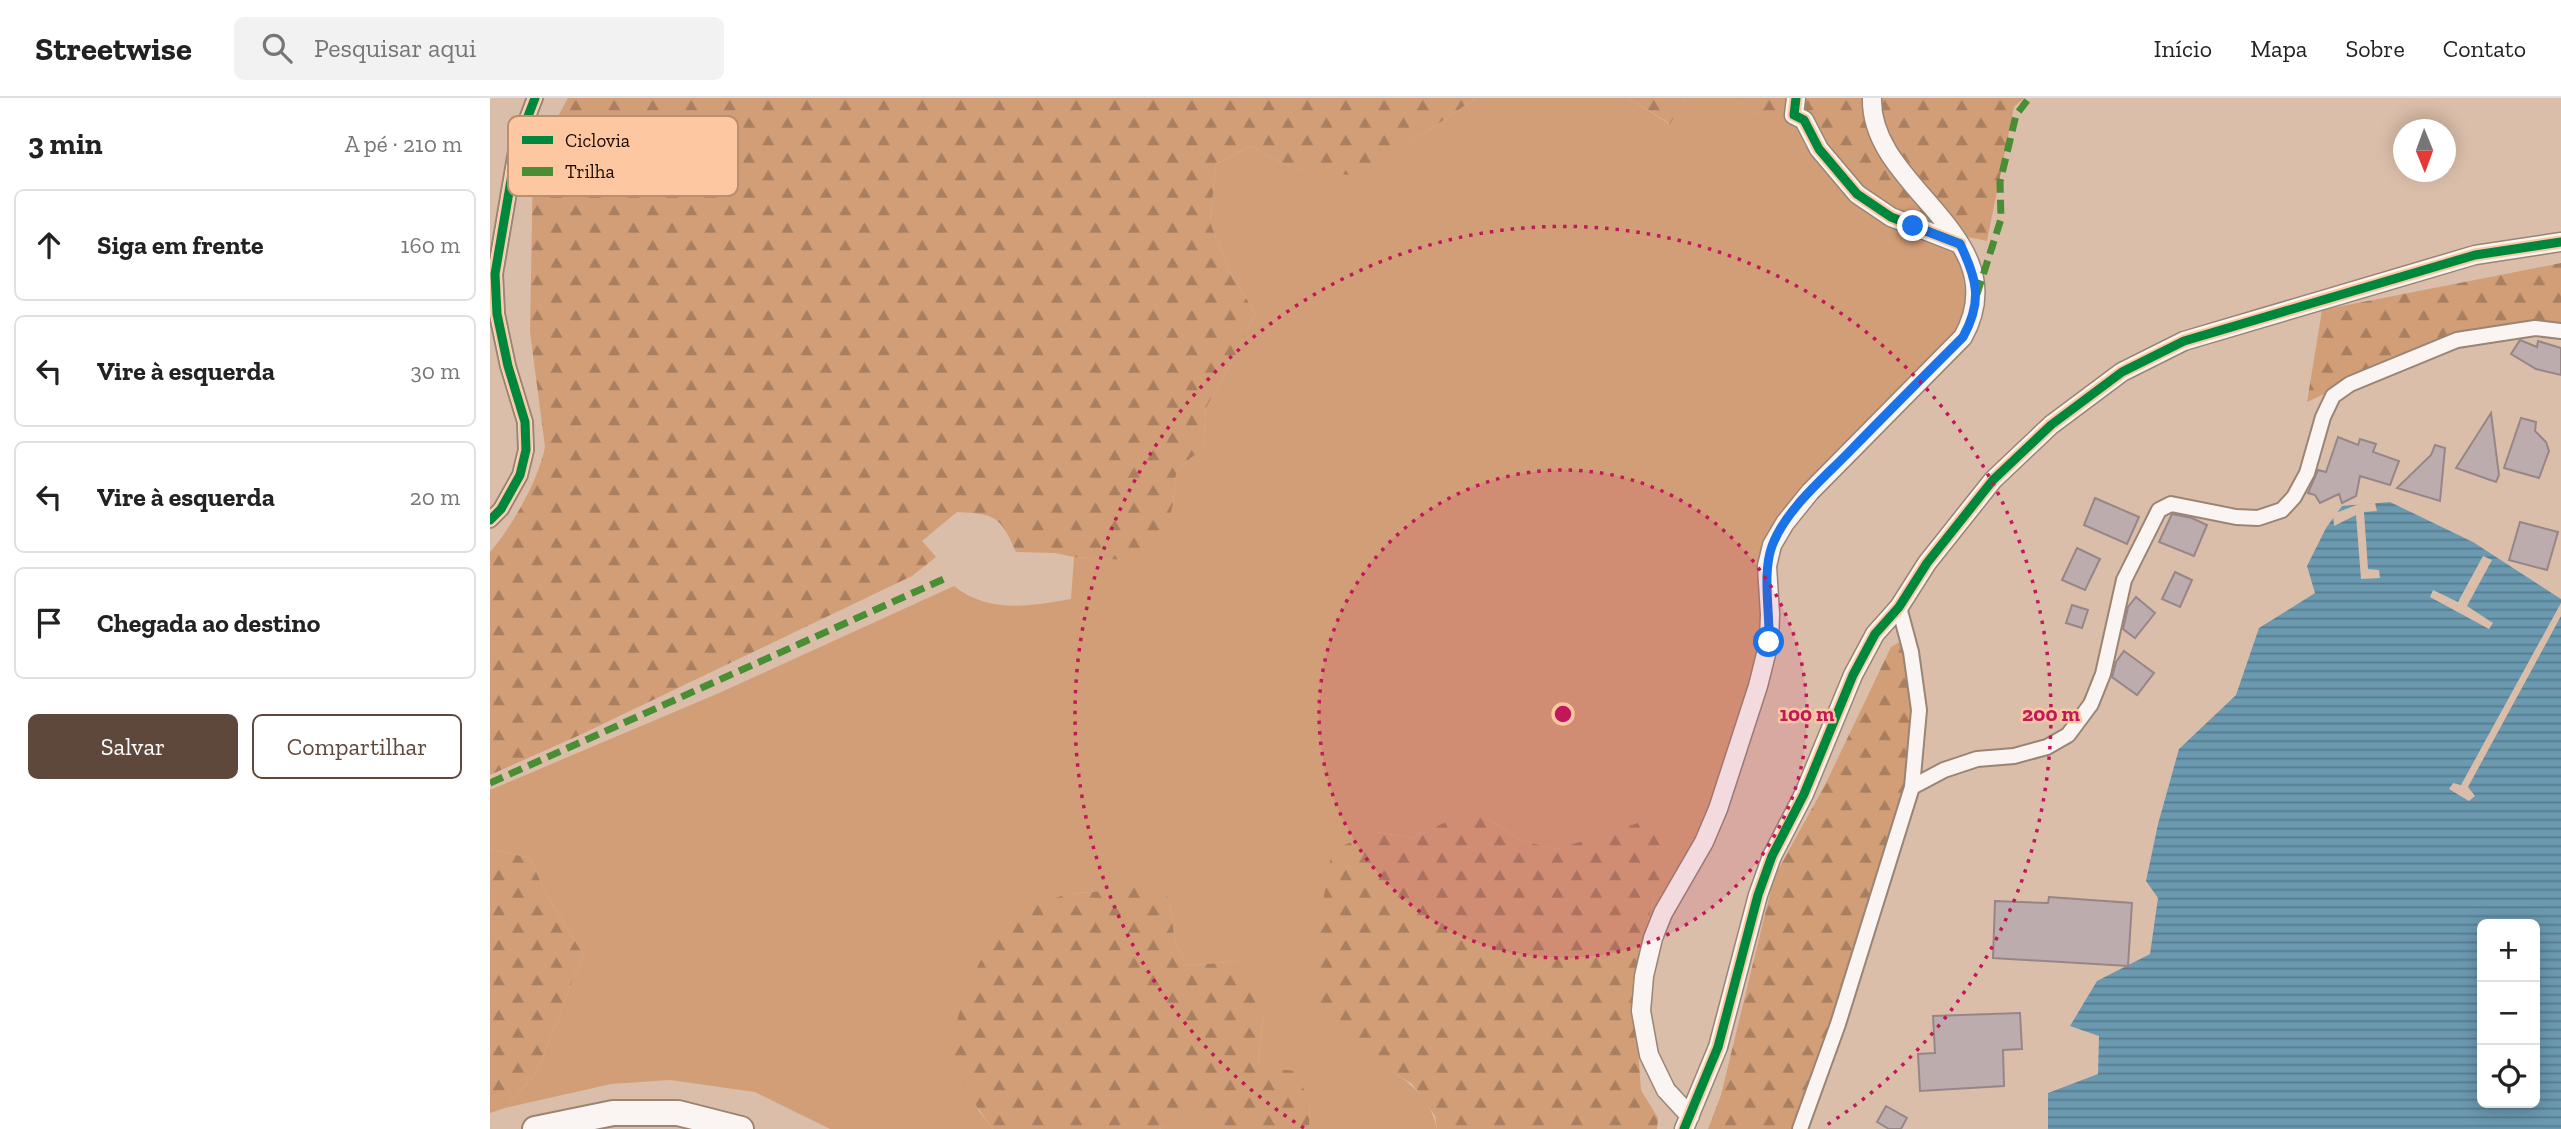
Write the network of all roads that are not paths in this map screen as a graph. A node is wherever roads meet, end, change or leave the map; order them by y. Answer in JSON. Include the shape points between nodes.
{"nodes":[{"id":1,"x":535,"y":98,"type":"edge"},
{"id":2,"x":1796,"y":98,"type":"edge"},
{"id":3,"x":1872,"y":98,"type":"edge"},
{"id":4,"x":528,"y":116,"type":"edge"},
{"id":5,"x":508,"y":196,"type":"edge"},
{"id":6,"x":2561,"y":242,"type":"edge"},
{"id":7,"x":1960,"y":244,"type":"junction"},
{"id":8,"x":2561,"y":331,"type":"edge"},
{"id":9,"x":490,"y":520,"type":"edge"},
{"id":10,"x":1899,"y":607,"type":"junction"},
{"id":11,"x":1912,"y":787,"type":"junction"},
{"id":12,"x":1687,"y":1123,"type":"edge"},
{"id":13,"x":535,"y":1129,"type":"edge"},
{"id":14,"x":741,"y":1129,"type":"edge"},
{"id":15,"x":1800,"y":1129,"type":"edge"}],
"edges":[{"from":1,"to":4,"type":"street"},
{"from":2,"to":7,"type":"street","via":[[1794,115],[1804,120],[1819,149],[1857,194],[1891,218]]},
{"from":3,"to":7,"type":"street","via":[[1874,123],[1890,153]]},
{"from":5,"to":9,"type":"street","via":[[495,274],[497,314],[525,422],[526,450],[520,475]]},
{"from":6,"to":10,"type":"street","via":[[2475,256],[2263,316],[2184,341],[2122,372],[2051,425],[1993,480]]},
{"from":7,"to":12,"type":"street","via":[[1973,271],[1977,294],[1963,337],[1810,492],[1772,545],[1767,566],[1769,642],[1758,687],[1718,809],[1663,913],[1644,976],[1641,1011],[1649,1055]]},
{"from":8,"to":11,"type":"street","via":[[2535,328],[2457,340],[2350,384],[2333,396],[2308,473],[2281,510],[2258,518],[2171,504],[2159,510],[2123,580],[2091,704],[2068,735],[2047,747],[1944,769]]},
{"from":10,"to":11,"type":"street","via":[[1919,710]]},
{"from":10,"to":12,"type":"street","via":[[1875,634],[1853,675],[1804,794],[1772,856],[1718,1047]]},
{"from":11,"to":15,"type":"street"},
{"from":13,"to":14,"type":"highway","via":[[613,1113],[678,1113]]}]}
